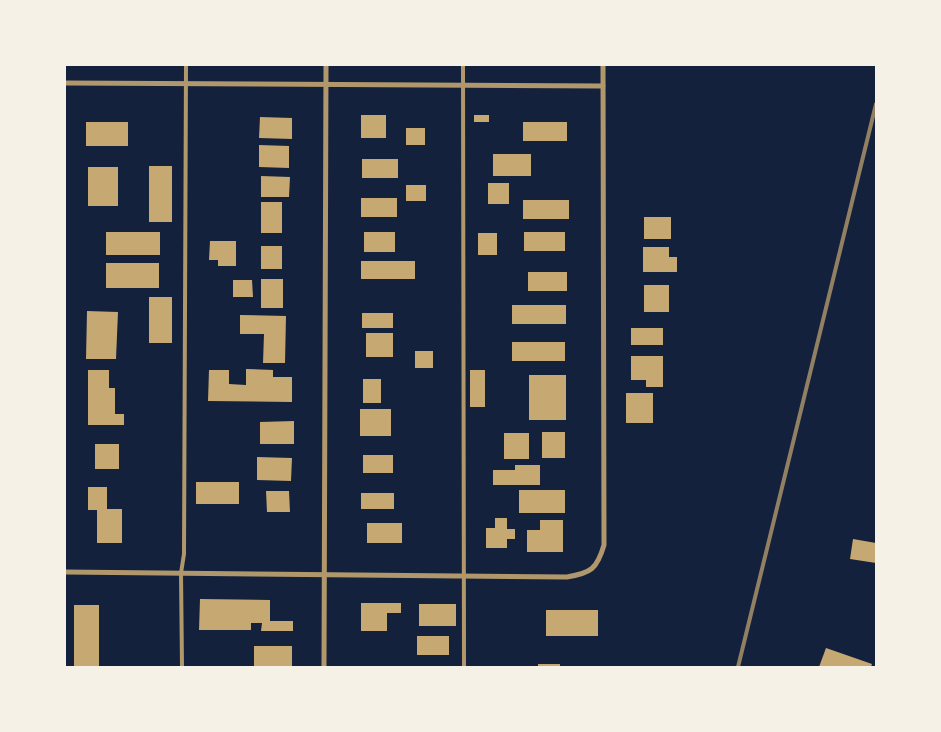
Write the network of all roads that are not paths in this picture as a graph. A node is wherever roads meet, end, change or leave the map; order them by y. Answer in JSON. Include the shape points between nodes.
{"nodes":[{"id":1,"x":186,"y":65,"type":"edge"},
{"id":2,"x":326,"y":65,"type":"edge"},
{"id":3,"x":463,"y":65,"type":"edge"},
{"id":4,"x":603,"y":65,"type":"edge"},
{"id":5,"x":65,"y":83,"type":"edge"},
{"id":6,"x":186,"y":84,"type":"junction"},
{"id":7,"x":326,"y":84,"type":"junction"},
{"id":8,"x":463,"y":86,"type":"junction"},
{"id":9,"x":603,"y":86,"type":"junction"},
{"id":10,"x":65,"y":572,"type":"edge"},
{"id":11,"x":181,"y":573,"type":"junction"},
{"id":12,"x":324,"y":575,"type":"junction"},
{"id":13,"x":463,"y":575,"type":"junction"},
{"id":14,"x":182,"y":667,"type":"edge"},
{"id":15,"x":324,"y":667,"type":"edge"},
{"id":16,"x":464,"y":667,"type":"edge"}],
"edges":[{"from":1,"to":6,"type":"lane"},
{"from":2,"to":7,"type":"street"},
{"from":3,"to":8,"type":"lane"},
{"from":4,"to":9,"type":"street"},
{"from":5,"to":6,"type":"street"},
{"from":6,"to":7,"type":"street"},
{"from":6,"to":11,"type":"lane","via":[[184,554]]},
{"from":7,"to":8,"type":"street"},
{"from":7,"to":12,"type":"street"},
{"from":8,"to":9,"type":"street"},
{"from":8,"to":13,"type":"lane"},
{"from":9,"to":13,"type":"street","via":[[604,545],[600,560],[584,574],[567,577]]},
{"from":10,"to":11,"type":"street"},
{"from":11,"to":12,"type":"street"},
{"from":11,"to":14,"type":"lane"},
{"from":12,"to":13,"type":"street"},
{"from":12,"to":15,"type":"street"},
{"from":13,"to":16,"type":"lane"}]}
